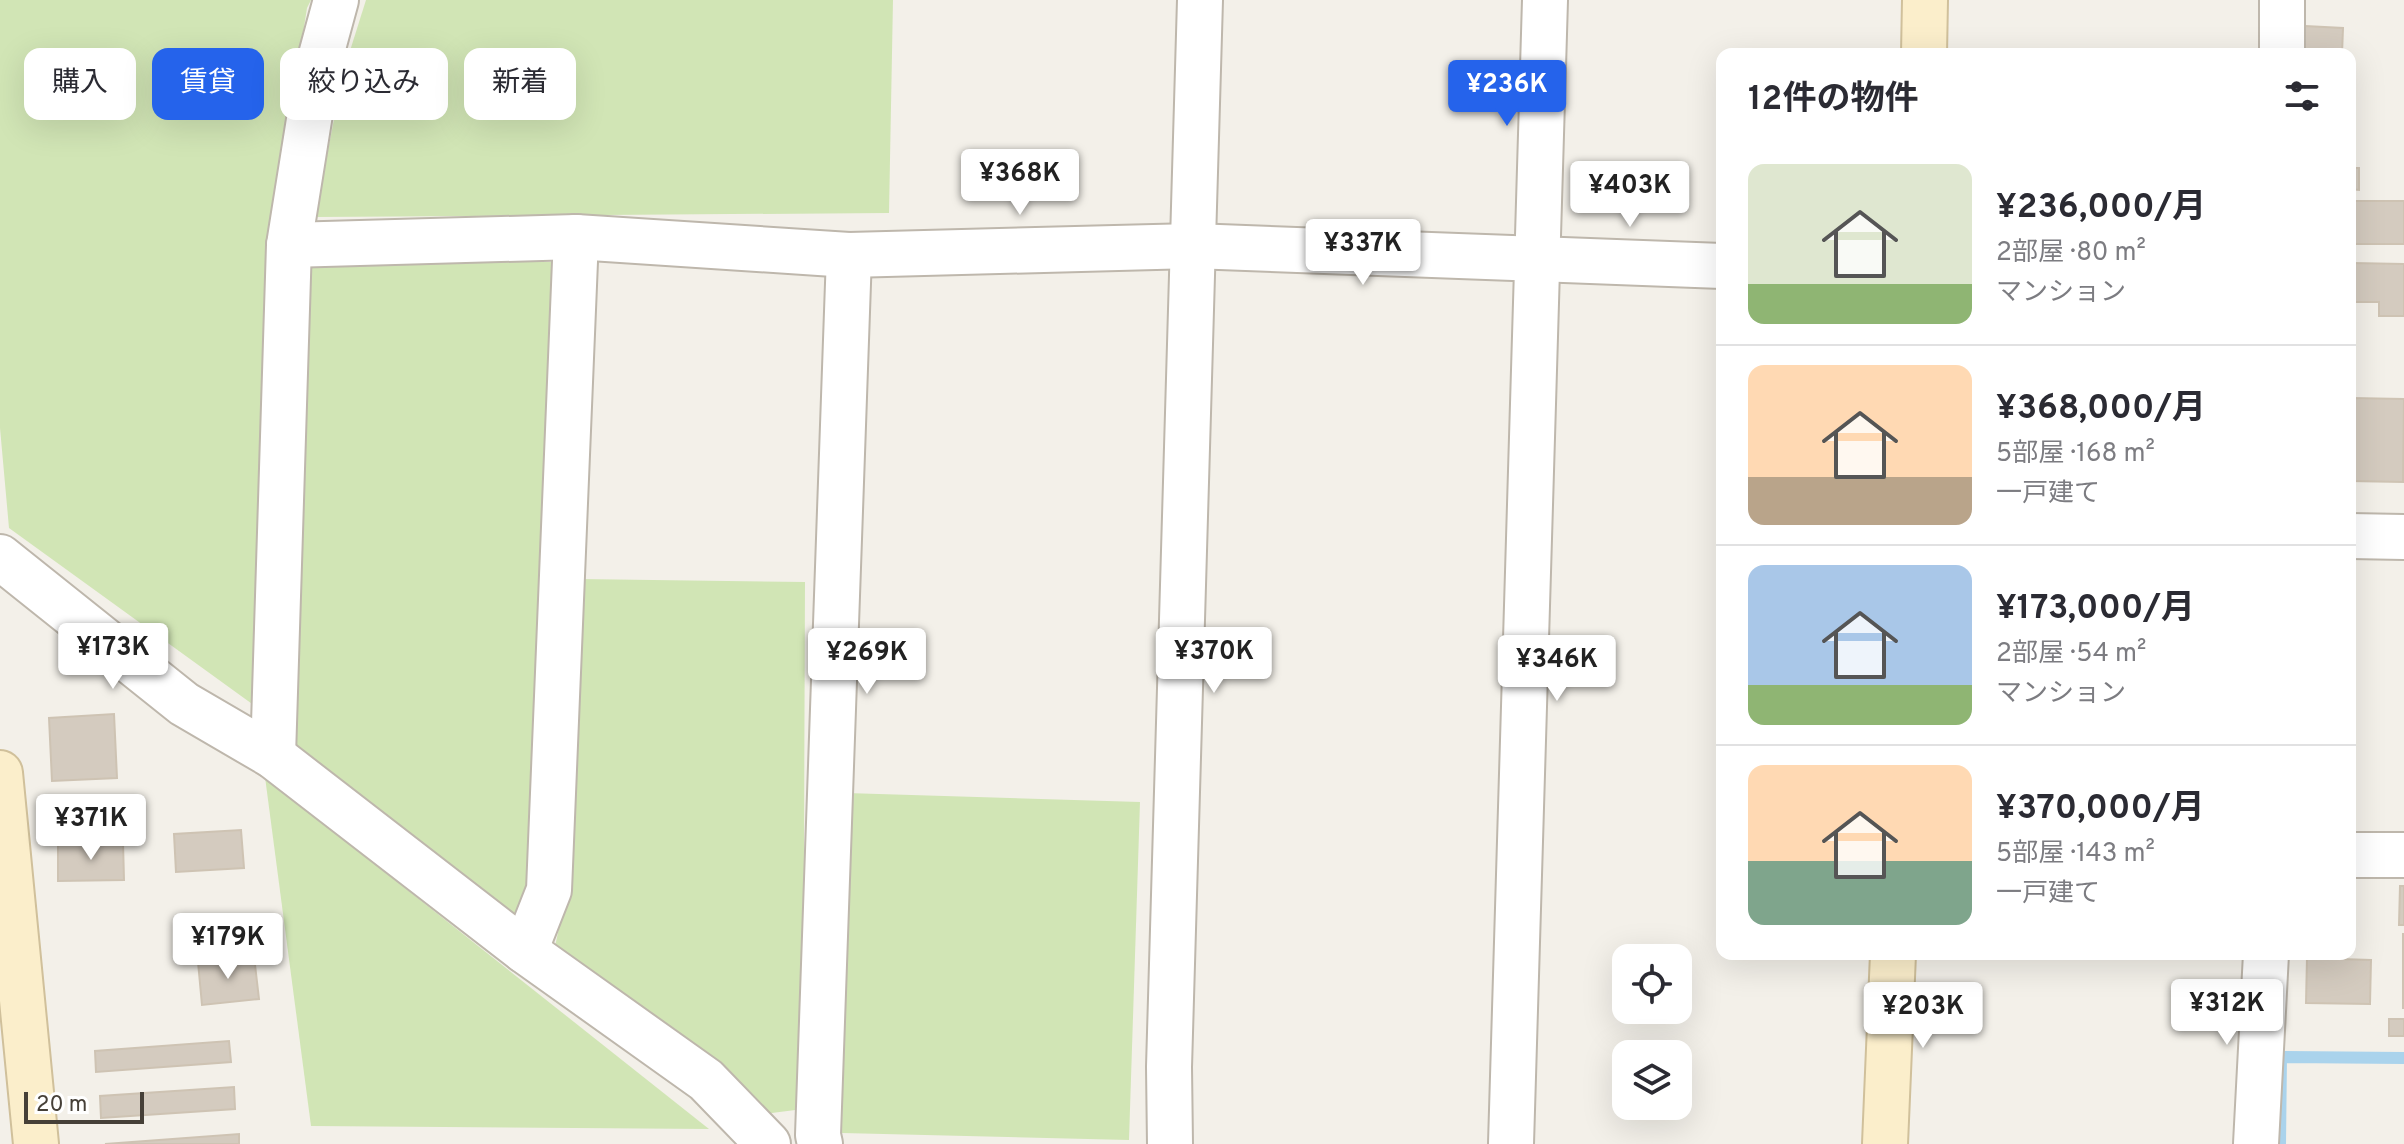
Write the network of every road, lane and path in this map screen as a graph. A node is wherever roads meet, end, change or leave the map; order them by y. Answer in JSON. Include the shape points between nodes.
{"nodes":[{"id":1,"x":336,"y":0,"type":"edge"},
{"id":2,"x":1200,"y":0,"type":"edge"},
{"id":3,"x":1545,"y":0,"type":"edge"},
{"id":4,"x":1925,"y":0,"type":"edge"},
{"id":5,"x":2282,"y":0,"type":"edge"},
{"id":6,"x":1924,"y":48,"type":"edge"},
{"id":7,"x":2282,"y":48,"type":"edge"},
{"id":8,"x":576,"y":237,"type":"junction"},
{"id":9,"x":289,"y":245,"type":"junction"},
{"id":10,"x":1193,"y":246,"type":"junction"},
{"id":11,"x":849,"y":255,"type":"junction"},
{"id":12,"x":1536,"y":260,"type":"junction"},
{"id":13,"x":1716,"y":266,"type":"edge"},
{"id":14,"x":2356,"y":536,"type":"edge"},
{"id":15,"x":2404,"y":537,"type":"edge"},
{"id":16,"x":0,"y":557,"type":"edge"},
{"id":17,"x":273,"y":756,"type":"junction"},
{"id":18,"x":0,"y":773,"type":"edge"},
{"id":19,"x":2356,"y":855,"type":"edge"},
{"id":20,"x":2404,"y":855,"type":"edge"},
{"id":21,"x":525,"y":951,"type":"junction"},
{"id":22,"x":1893,"y":960,"type":"edge"},
{"id":23,"x":2266,"y":960,"type":"edge"},
{"id":24,"x":36,"y":1144,"type":"edge"},
{"id":25,"x":768,"y":1144,"type":"edge"},
{"id":26,"x":820,"y":1144,"type":"edge"},
{"id":27,"x":1170,"y":1144,"type":"edge"},
{"id":28,"x":1511,"y":1144,"type":"edge"},
{"id":29,"x":1885,"y":1144,"type":"edge"},
{"id":30,"x":2256,"y":1144,"type":"edge"}],
"edges":[{"from":1,"to":9,"type":"street","via":[[317,70]]},
{"from":2,"to":10,"type":"street"},
{"from":3,"to":12,"type":"street"},
{"from":4,"to":6,"type":"street"},
{"from":5,"to":7,"type":"street"},
{"from":8,"to":9,"type":"street"},
{"from":8,"to":11,"type":"street"},
{"from":8,"to":21,"type":"street","via":[[549,890]]},
{"from":9,"to":17,"type":"street"},
{"from":10,"to":11,"type":"street"},
{"from":10,"to":12,"type":"street"},
{"from":10,"to":27,"type":"street"},
{"from":11,"to":26,"type":"street"},
{"from":12,"to":13,"type":"street"},
{"from":12,"to":28,"type":"street"},
{"from":14,"to":15,"type":"street"},
{"from":16,"to":17,"type":"street","via":[[184,704]]},
{"from":17,"to":21,"type":"street"},
{"from":18,"to":24,"type":"street"},
{"from":19,"to":20,"type":"street"},
{"from":21,"to":25,"type":"street","via":[[706,1080]]},
{"from":22,"to":29,"type":"street"},
{"from":23,"to":30,"type":"street"}]}
